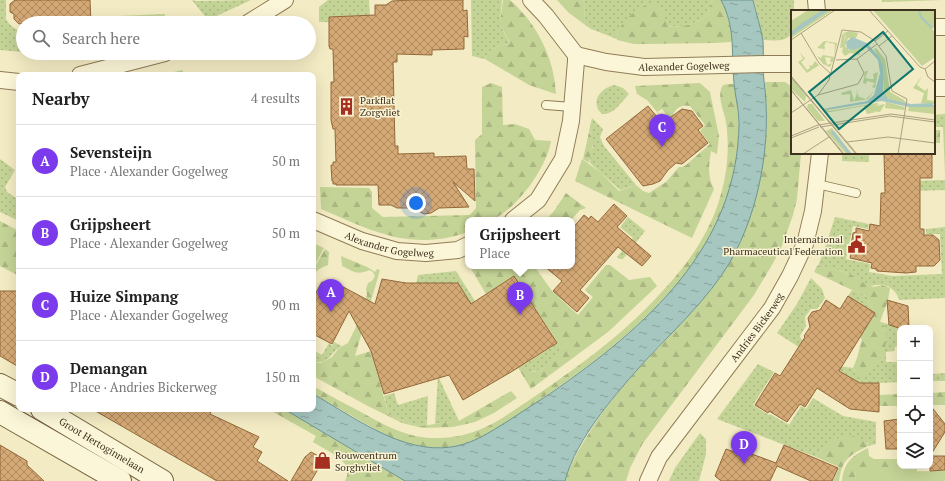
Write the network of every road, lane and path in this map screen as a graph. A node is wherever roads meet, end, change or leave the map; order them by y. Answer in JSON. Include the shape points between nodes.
{"nodes":[{"id":1,"x":283,"y":0,"type":"edge"},
{"id":2,"x":530,"y":0,"type":"edge"},
{"id":3,"x":816,"y":0,"type":"edge"},
{"id":4,"x":817,"y":10,"type":"edge"},
{"id":5,"x":259,"y":16,"type":"edge"},
{"id":6,"x":576,"y":55,"type":"junction"},
{"id":7,"x":138,"y":60,"type":"edge"},
{"id":8,"x":791,"y":64,"type":"edge"},
{"id":9,"x":92,"y":72,"type":"edge"},
{"id":10,"x":0,"y":80,"type":"edge"},
{"id":11,"x":16,"y":82,"type":"edge"},
{"id":12,"x":546,"y":105,"type":"dead end"},
{"id":13,"x":572,"y":108,"type":"junction"},
{"id":14,"x":820,"y":154,"type":"edge"},
{"id":15,"x":817,"y":184,"type":"junction"},
{"id":16,"x":856,"y":193,"type":"dead end"},
{"id":17,"x":517,"y":217,"type":"edge"},
{"id":18,"x":316,"y":221,"type":"edge"},
{"id":19,"x":465,"y":247,"type":"edge"},
{"id":20,"x":0,"y":385,"type":"edge"},
{"id":21,"x":16,"y":394,"type":"edge"},
{"id":22,"x":0,"y":412,"type":"edge"},
{"id":23,"x":47,"y":412,"type":"edge"},
{"id":24,"x":120,"y":481,"type":"edge"},
{"id":25,"x":162,"y":481,"type":"edge"},
{"id":26,"x":648,"y":481,"type":"edge"}],
"edges":[{"from":1,"to":5,"type":"street"},
{"from":2,"to":6,"type":"street","via":[[546,16]]},
{"from":3,"to":4,"type":"street"},
{"from":6,"to":8,"type":"street","name":"Alexander Gogelweg","via":[[644,67]]},
{"from":6,"to":13,"type":"street"},
{"from":7,"to":9,"type":"street"},
{"from":10,"to":11,"type":"street"},
{"from":12,"to":13,"type":"lane"},
{"from":13,"to":17,"type":"street","via":[[563,159],[538,200]]},
{"from":14,"to":15,"type":"street","name":"Andries Bickerweg"},
{"from":15,"to":16,"type":"lane"},
{"from":15,"to":26,"type":"street","name":"Andries Bickerweg","via":[[814,211],[805,244],[772,308],[659,457]]},
{"from":18,"to":19,"type":"street","name":"Alexander Gogelweg","via":[[397,251],[426,253]]},
{"from":20,"to":21,"type":"main road"},
{"from":22,"to":24,"type":"main road"},
{"from":23,"to":25,"type":"main road","name":"Groot Hertoginnelaan"}]}
